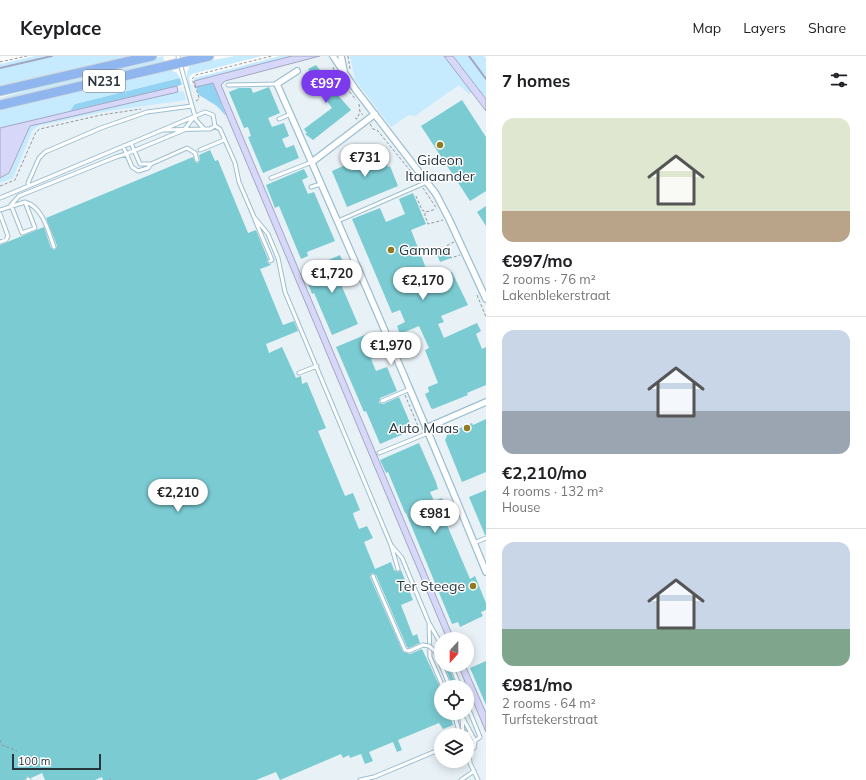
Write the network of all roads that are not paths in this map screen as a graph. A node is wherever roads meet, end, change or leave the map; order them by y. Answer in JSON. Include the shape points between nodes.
{"nodes":[{"id":1,"x":152,"y":56,"type":"edge"},
{"id":2,"x":209,"y":56,"type":"edge"},
{"id":3,"x":333,"y":56,"type":"edge"},
{"id":4,"x":341,"y":56,"type":"edge"},
{"id":5,"x":180,"y":60,"type":"edge"},
{"id":6,"x":296,"y":71,"type":"dead end"},
{"id":7,"x":345,"y":73,"type":"junction"},
{"id":8,"x":277,"y":84,"type":"junction"},
{"id":9,"x":228,"y":85,"type":"dead end"},
{"id":10,"x":0,"y":91,"type":"edge"},
{"id":11,"x":0,"y":105,"type":"edge"},
{"id":12,"x":192,"y":106,"type":"junction"},
{"id":13,"x":291,"y":114,"type":"junction"},
{"id":14,"x":375,"y":114,"type":"junction"},
{"id":15,"x":195,"y":116,"type":"junction"},
{"id":16,"x":279,"y":119,"type":"dead end"},
{"id":17,"x":216,"y":126,"type":"junction"},
{"id":18,"x":204,"y":129,"type":"junction"},
{"id":19,"x":160,"y":130,"type":"junction"},
{"id":20,"x":184,"y":130,"type":"junction"},
{"id":21,"x":224,"y":140,"type":"junction"},
{"id":22,"x":131,"y":143,"type":"junction"},
{"id":23,"x":122,"y":146,"type":"junction"},
{"id":24,"x":200,"y":150,"type":"dead end"},
{"id":25,"x":134,"y":151,"type":"junction"},
{"id":26,"x":126,"y":154,"type":"junction"},
{"id":27,"x":197,"y":160,"type":"dead end"},
{"id":28,"x":312,"y":162,"type":"junction"},
{"id":29,"x":152,"y":164,"type":"junction"},
{"id":30,"x":271,"y":178,"type":"dead end"},
{"id":31,"x":427,"y":182,"type":"junction"},
{"id":32,"x":322,"y":183,"type":"junction"},
{"id":33,"x":29,"y":185,"type":"junction"},
{"id":34,"x":311,"y":187,"type":"dead end"},
{"id":35,"x":0,"y":198,"type":"edge"},
{"id":36,"x":25,"y":202,"type":"junction"},
{"id":37,"x":11,"y":205,"type":"junction"},
{"id":38,"x":0,"y":210,"type":"edge"},
{"id":39,"x":0,"y":214,"type":"edge"},
{"id":40,"x":254,"y":217,"type":"junction"},
{"id":41,"x":338,"y":221,"type":"junction"},
{"id":42,"x":0,"y":242,"type":"edge"},
{"id":43,"x":54,"y":247,"type":"dead end"},
{"id":44,"x":270,"y":261,"type":"dead end"},
{"id":45,"x":486,"y":299,"type":"edge"},
{"id":46,"x":316,"y":366,"type":"junction"},
{"id":47,"x":300,"y":373,"type":"dead end"},
{"id":48,"x":411,"y":389,"type":"junction"},
{"id":49,"x":382,"y":401,"type":"dead end"},
{"id":50,"x":486,"y":402,"type":"edge"},
{"id":51,"x":427,"y":430,"type":"junction"},
{"id":52,"x":379,"y":453,"type":"dead end"},
{"id":53,"x":486,"y":538,"type":"edge"},
{"id":54,"x":474,"y":543,"type":"junction"},
{"id":55,"x":391,"y":545,"type":"junction"},
{"id":56,"x":398,"y":569,"type":"dead end"},
{"id":57,"x":486,"y":572,"type":"edge"},
{"id":58,"x":374,"y":576,"type":"dead end"},
{"id":59,"x":429,"y":623,"type":"junction"},
{"id":60,"x":434,"y":632,"type":"edge"},
{"id":61,"x":440,"y":680,"type":"edge"},
{"id":62,"x":447,"y":680,"type":"edge"},
{"id":63,"x":473,"y":720,"type":"edge"},
{"id":64,"x":475,"y":741,"type":"joint"},
{"id":65,"x":474,"y":748,"type":"edge"},
{"id":66,"x":434,"y":752,"type":"edge"},
{"id":67,"x":472,"y":768,"type":"edge"},
{"id":68,"x":474,"y":771,"type":"junction"},
{"id":69,"x":360,"y":780,"type":"edge"},
{"id":70,"x":461,"y":780,"type":"edge"},
{"id":71,"x":478,"y":780,"type":"edge"}],
"edges":[{"from":1,"to":10,"type":"main road","number":"N231"},
{"from":2,"to":5,"type":"main road","number":"N231"},
{"from":3,"to":7,"type":"street"},
{"from":4,"to":7,"type":"street"},
{"from":5,"to":11,"type":"main road","number":"N231"},
{"from":5,"to":12,"type":"lane"},
{"from":6,"to":8,"type":"street"},
{"from":7,"to":14,"type":"street"},
{"from":8,"to":9,"type":"lane"},
{"from":8,"to":13,"type":"street"},
{"from":12,"to":15,"type":"lane"},
{"from":12,"to":33,"type":"lane","via":[[147,112],[101,128],[46,152],[39,158]]},
{"from":13,"to":16,"type":"lane"},
{"from":13,"to":28,"type":"street"},
{"from":14,"to":28,"type":"street"},
{"from":14,"to":31,"type":"street"},
{"from":15,"to":17,"type":"lane","via":[[210,113]]},
{"from":15,"to":18,"type":"lane"},
{"from":15,"to":19,"type":"lane"},
{"from":15,"to":20,"type":"lane"},
{"from":17,"to":18,"type":"lane"},
{"from":17,"to":21,"type":"lane"},
{"from":18,"to":20,"type":"lane"},
{"from":19,"to":20,"type":"lane"},
{"from":19,"to":22,"type":"lane"},
{"from":20,"to":25,"type":"lane"},
{"from":21,"to":24,"type":"lane"},
{"from":21,"to":40,"type":"lane"},
{"from":22,"to":23,"type":"lane"},
{"from":22,"to":25,"type":"lane"},
{"from":23,"to":26,"type":"lane"},
{"from":23,"to":33,"type":"lane"},
{"from":25,"to":26,"type":"lane"},
{"from":25,"to":29,"type":"lane","via":[[140,164]]},
{"from":26,"to":29,"type":"lane","via":[[135,170],[148,168]]},
{"from":26,"to":37,"type":"lane","via":[[19,196]]},
{"from":27,"to":29,"type":"lane","via":[[195,153],[187,148]]},
{"from":28,"to":30,"type":"lane"},
{"from":28,"to":32,"type":"street"},
{"from":31,"to":41,"type":"lane"},
{"from":31,"to":45,"type":"street","via":[[449,219]]},
{"from":32,"to":34,"type":"lane"},
{"from":32,"to":41,"type":"street"},
{"from":33,"to":35,"type":"lane"},
{"from":36,"to":37,"type":"lane"},
{"from":36,"to":37,"type":"lane","via":[[35,228],[22,233]]},
{"from":36,"to":43,"type":"lane","via":[[35,206],[41,215]]},
{"from":37,"to":38,"type":"lane"},
{"from":39,"to":42,"type":"lane","via":[[8,236]]},
{"from":40,"to":44,"type":"lane","via":[[272,260]]},
{"from":40,"to":46,"type":"lane","via":[[268,234],[278,258],[286,292]]},
{"from":41,"to":48,"type":"street"},
{"from":46,"to":47,"type":"lane"},
{"from":46,"to":55,"type":"lane"},
{"from":48,"to":49,"type":"lane"},
{"from":48,"to":51,"type":"street"},
{"from":50,"to":51,"type":"street"},
{"from":51,"to":52,"type":"lane"},
{"from":51,"to":54,"type":"street"},
{"from":53,"to":54,"type":"lane"},
{"from":54,"to":57,"type":"street"},
{"from":55,"to":56,"type":"lane"},
{"from":55,"to":59,"type":"lane","via":[[402,558]]},
{"from":58,"to":62,"type":"lane","bridge":true,"via":[[405,650],[429,646],[435,651]]},
{"from":59,"to":60,"type":"lane"},
{"from":59,"to":61,"type":"lane","via":[[430,657]]},
{"from":63,"to":64,"type":"lane","via":[[480,737]]},
{"from":64,"to":65,"type":"lane"},
{"from":66,"to":69,"type":"lane","via":[[374,777]]},
{"from":67,"to":68,"type":"lane"},
{"from":68,"to":70,"type":"lane"},
{"from":68,"to":71,"type":"lane"}]}
